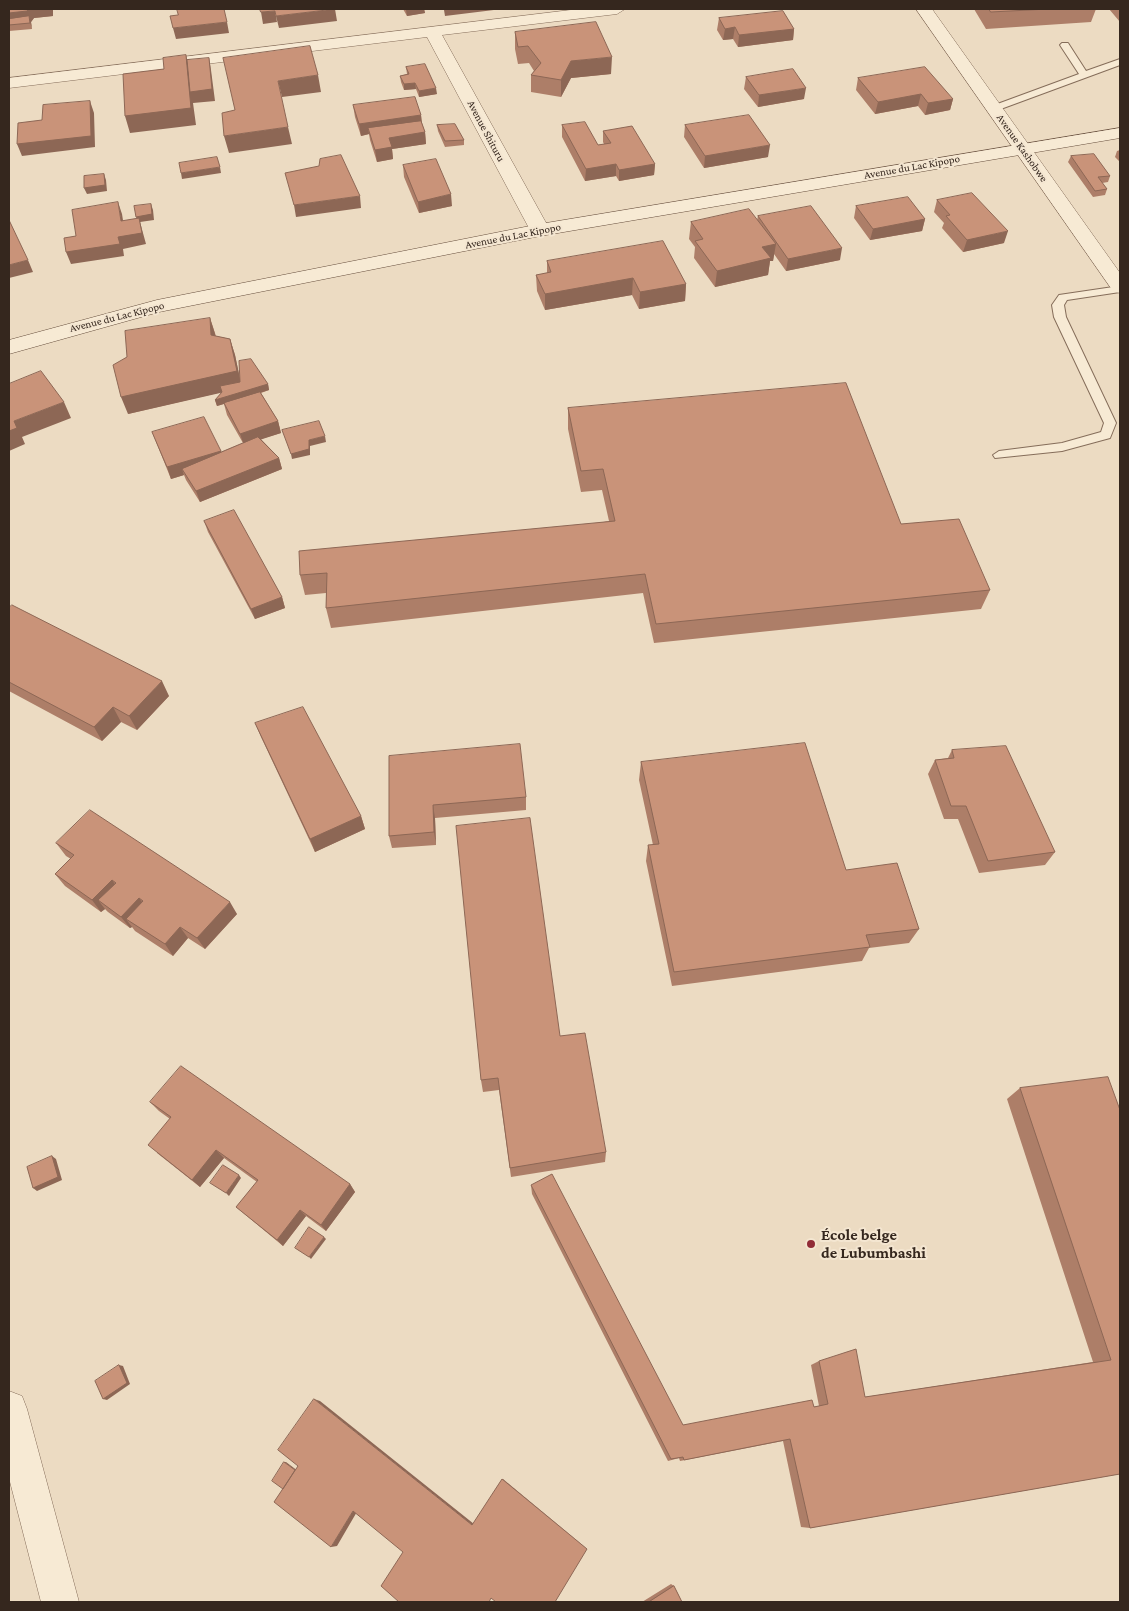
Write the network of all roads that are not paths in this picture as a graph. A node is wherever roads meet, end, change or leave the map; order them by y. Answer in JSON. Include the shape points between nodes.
{"nodes":[{"id":1,"x":617,"y":9,"type":"edge"},
{"id":2,"x":924,"y":9,"type":"edge"},
{"id":3,"x":432,"y":31,"type":"junction"},
{"id":4,"x":1065,"y":45,"type":"dead end"},
{"id":5,"x":1120,"y":62,"type":"edge"},
{"id":6,"x":1085,"y":76,"type":"junction"},
{"id":7,"x":9,"y":83,"type":"edge"},
{"id":8,"x":995,"y":108,"type":"junction"},
{"id":9,"x":1120,"y":133,"type":"edge"},
{"id":10,"x":1023,"y":148,"type":"junction"},
{"id":11,"x":540,"y":230,"type":"junction"},
{"id":12,"x":1120,"y":288,"type":"edge"},
{"id":13,"x":9,"y":347,"type":"edge"},
{"id":14,"x":998,"y":455,"type":"dead end"},
{"id":15,"x":9,"y":1409,"type":"edge"},
{"id":16,"x":60,"y":1602,"type":"edge"}],
"edges":[{"from":1,"to":3,"type":"street"},
{"from":2,"to":8,"type":"street","name":"Avenue Kashobwe"},
{"from":3,"to":7,"type":"street"},
{"from":3,"to":11,"type":"street","name":"Avenue Shituru"},
{"from":4,"to":6,"type":"lane"},
{"from":5,"to":6,"type":"lane"},
{"from":6,"to":8,"type":"lane"},
{"from":8,"to":10,"type":"street","name":"Avenue Kashobwe"},
{"from":9,"to":10,"type":"street","name":"Avenue du Lac Kipopo"},
{"from":10,"to":11,"type":"street","name":"Avenue du Lac Kipopo"},
{"from":10,"to":12,"type":"street","name":"Avenue Kashobwe"},
{"from":11,"to":13,"type":"street","name":"Avenue du Lac Kipopo","via":[[157,306]]},
{"from":12,"to":14,"type":"lane","via":[[1063,297],[1058,305],[1060,317],[1110,423],[1106,435],[1062,447]]},
{"from":15,"to":16,"type":"street"}]}
